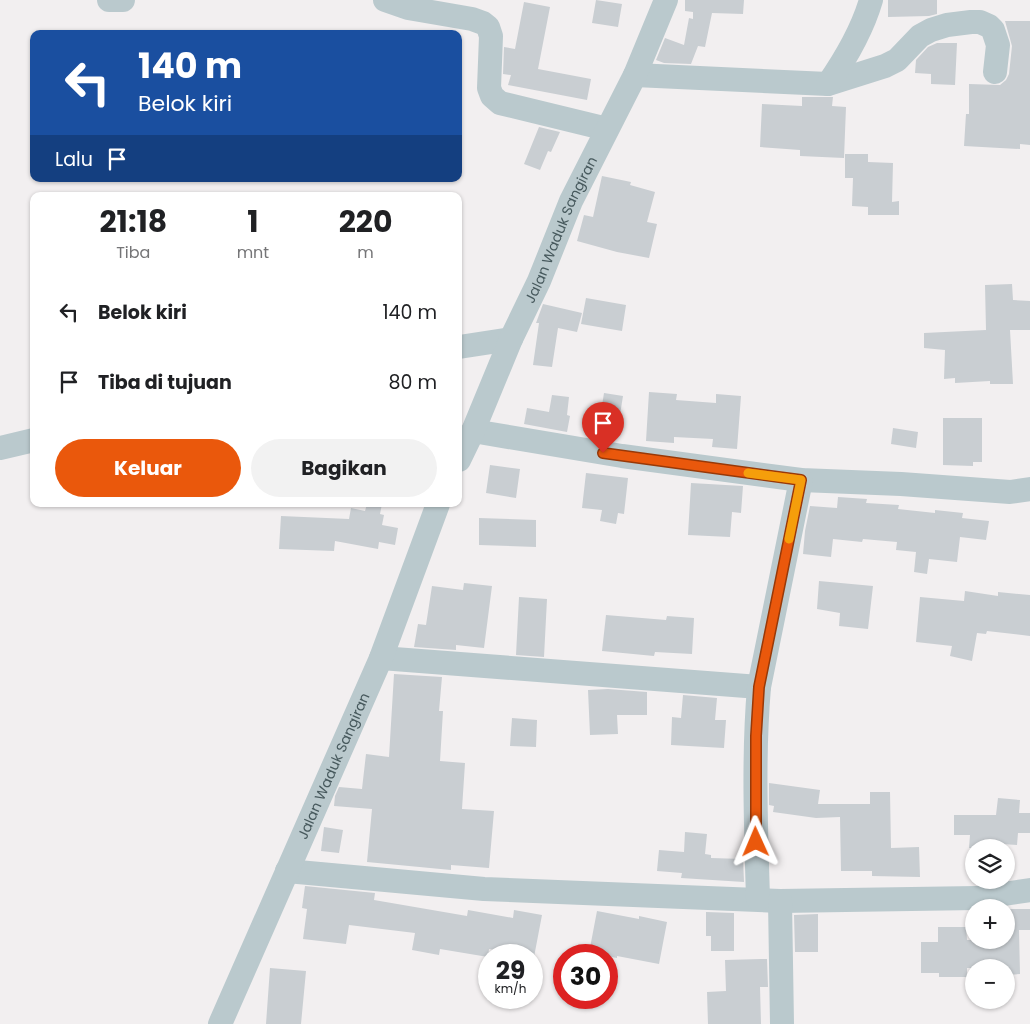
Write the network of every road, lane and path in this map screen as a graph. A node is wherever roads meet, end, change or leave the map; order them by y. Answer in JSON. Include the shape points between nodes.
{"nodes":[{"id":1,"x":109,"y":0,"type":"edge"},
{"id":2,"x":123,"y":0,"type":"edge"},
{"id":3,"x":385,"y":0,"type":"edge"},
{"id":4,"x":666,"y":0,"type":"edge"},
{"id":5,"x":871,"y":0,"type":"edge"},
{"id":6,"x":995,"y":72,"type":"dead end"},
{"id":7,"x":635,"y":75,"type":"junction"},
{"id":8,"x":828,"y":84,"type":"junction"},
{"id":9,"x":606,"y":129,"type":"junction"},
{"id":10,"x":511,"y":339,"type":"junction"},
{"id":11,"x":462,"y":347,"type":"edge"},
{"id":12,"x":473,"y":431,"type":"junction"},
{"id":13,"x":30,"y":441,"type":"edge"},
{"id":14,"x":0,"y":448,"type":"edge"},
{"id":15,"x":462,"y":454,"type":"edge"},
{"id":16,"x":801,"y":480,"type":"junction"},
{"id":17,"x":1030,"y":489,"type":"edge"},
{"id":18,"x":437,"y":507,"type":"edge"},
{"id":19,"x":381,"y":658,"type":"junction"},
{"id":20,"x":759,"y":687,"type":"junction"},
{"id":21,"x":287,"y":871,"type":"junction"},
{"id":22,"x":1030,"y":890,"type":"edge"},
{"id":23,"x":769,"y":900,"type":"junction"},
{"id":24,"x":220,"y":1024,"type":"edge"},
{"id":25,"x":782,"y":1024,"type":"edge"}],
"edges":[{"from":1,"to":2,"type":"street"},
{"from":3,"to":9,"type":"street","via":[[408,8],[472,18],[488,27],[491,36],[489,88],[500,103]]},
{"from":4,"to":7,"type":"street","name":"Jalan Waduk Sangiran"},
{"from":5,"to":8,"type":"street","via":[[849,53]]},
{"from":6,"to":8,"type":"street","via":[[998,45],[993,30],[980,22],[971,22],[931,30],[920,36],[897,60]]},
{"from":7,"to":8,"type":"street"},
{"from":7,"to":9,"type":"street","name":"Jalan Waduk Sangiran"},
{"from":9,"to":10,"type":"street","name":"Jalan Waduk Sangiran"},
{"from":10,"to":11,"type":"street"},
{"from":10,"to":12,"type":"street","name":"Jalan Waduk Sangiran"},
{"from":12,"to":15,"type":"street","name":"Jalan Waduk Sangiran"},
{"from":12,"to":16,"type":"street","via":[[622,456]]},
{"from":13,"to":14,"type":"street"},
{"from":16,"to":17,"type":"street","via":[[1010,492]]},
{"from":16,"to":20,"type":"street"},
{"from":18,"to":19,"type":"street","name":"Jalan Waduk Sangiran"},
{"from":19,"to":20,"type":"street"},
{"from":19,"to":21,"type":"street","name":"Jalan Waduk Sangiran"},
{"from":20,"to":23,"type":"street","via":[[755,784]]},
{"from":21,"to":23,"type":"street","via":[[484,889]]},
{"from":21,"to":24,"type":"street","name":"Jalan Waduk Sangiran"},
{"from":22,"to":23,"type":"street","via":[[977,898]]},
{"from":23,"to":25,"type":"street"}]}
